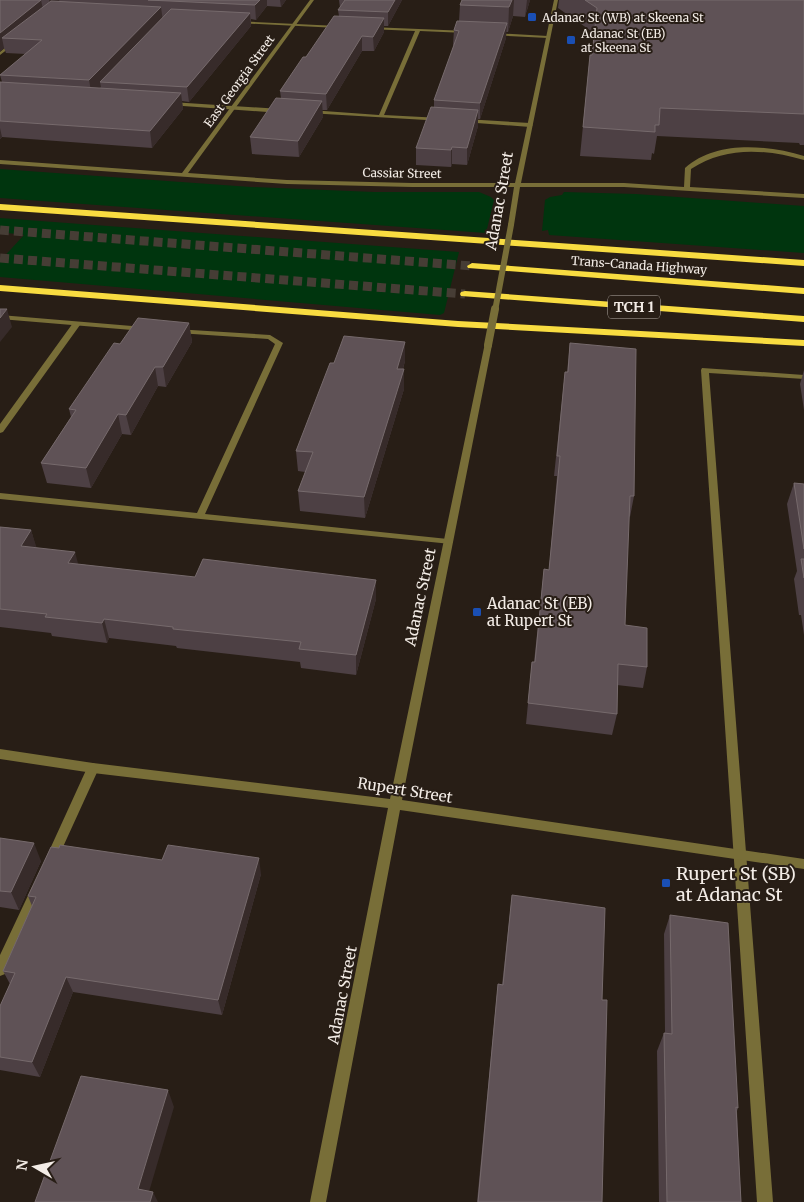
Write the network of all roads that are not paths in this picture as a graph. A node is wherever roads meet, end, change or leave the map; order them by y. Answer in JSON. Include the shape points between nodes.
{"nodes":[{"id":1,"x":312,"y":0,"type":"edge"},
{"id":2,"x":556,"y":0,"type":"edge"},
{"id":3,"x":227,"y":22,"type":"edge"},
{"id":4,"x":294,"y":25,"type":"junction"},
{"id":5,"x":341,"y":27,"type":"edge"},
{"id":6,"x":360,"y":28,"type":"edge"},
{"id":7,"x":418,"y":30,"type":"junction"},
{"id":8,"x":473,"y":33,"type":"edge"},
{"id":9,"x":482,"y":33,"type":"edge"},
{"id":10,"x":23,"y":36,"type":"edge"},
{"id":11,"x":548,"y":37,"type":"junction"},
{"id":12,"x":0,"y":54,"type":"edge"},
{"id":13,"x":162,"y":104,"type":"edge"},
{"id":14,"x":233,"y":108,"type":"junction"},
{"id":15,"x":285,"y":111,"type":"edge"},
{"id":16,"x":304,"y":112,"type":"edge"},
{"id":17,"x":381,"y":116,"type":"junction"},
{"id":18,"x":450,"y":121,"type":"edge"},
{"id":19,"x":459,"y":121,"type":"edge"},
{"id":20,"x":530,"y":125,"type":"junction"},
{"id":21,"x":804,"y":158,"type":"edge"},
{"id":22,"x":0,"y":162,"type":"edge"},
{"id":23,"x":184,"y":175,"type":"junction"},
{"id":24,"x":517,"y":184,"type":"junction"},
{"id":25,"x":687,"y":188,"type":"junction"},
{"id":26,"x":804,"y":196,"type":"edge"},
{"id":27,"x":0,"y":207,"type":"edge"},
{"id":28,"x":804,"y":263,"type":"edge"},
{"id":29,"x":472,"y":266,"type":"tunnel mouth"},
{"id":30,"x":0,"y":288,"type":"edge"},
{"id":31,"x":804,"y":291,"type":"edge"},
{"id":32,"x":465,"y":294,"type":"tunnel mouth"},
{"id":33,"x":0,"y":317,"type":"edge"},
{"id":34,"x":804,"y":319,"type":"edge"},
{"id":35,"x":76,"y":325,"type":"junction"},
{"id":36,"x":155,"y":330,"type":"edge"},
{"id":37,"x":165,"y":330,"type":"edge"},
{"id":38,"x":804,"y":343,"type":"edge"},
{"id":39,"x":804,"y":377,"type":"edge"},
{"id":40,"x":0,"y":430,"type":"edge"},
{"id":41,"x":0,"y":496,"type":"edge"},
{"id":42,"x":200,"y":516,"type":"junction"},
{"id":43,"x":448,"y":542,"type":"junction"},
{"id":44,"x":0,"y":754,"type":"edge"},
{"id":45,"x":93,"y":768,"type":"junction"},
{"id":46,"x":394,"y":805,"type":"junction"},
{"id":47,"x":740,"y":855,"type":"junction"},
{"id":48,"x":804,"y":864,"type":"edge"},
{"id":49,"x":0,"y":970,"type":"edge"},
{"id":50,"x":318,"y":1202,"type":"edge"},
{"id":51,"x":765,"y":1202,"type":"edge"}],
"edges":[{"from":1,"to":4,"type":"street","name":"East Georgia Street"},
{"from":2,"to":11,"type":"street","name":"Adanac Street"},
{"from":3,"to":4,"type":"street"},
{"from":4,"to":5,"type":"street"},
{"from":4,"to":14,"type":"street","name":"East Georgia Street"},
{"from":6,"to":7,"type":"street"},
{"from":7,"to":8,"type":"street"},
{"from":7,"to":17,"type":"street"},
{"from":9,"to":11,"type":"street"},
{"from":10,"to":12,"type":"street"},
{"from":11,"to":20,"type":"street","name":"Adanac Street"},
{"from":13,"to":14,"type":"street"},
{"from":14,"to":15,"type":"street"},
{"from":14,"to":23,"type":"street","name":"East Georgia Street"},
{"from":16,"to":17,"type":"street"},
{"from":17,"to":18,"type":"street"},
{"from":19,"to":20,"type":"street"},
{"from":20,"to":24,"type":"street","name":"Adanac Street"},
{"from":21,"to":25,"type":"street","via":[[768,151],[718,153],[700,159],[688,168]]},
{"from":22,"to":23,"type":"street","name":"Cassiar Street"},
{"from":23,"to":24,"type":"street","name":"Cassiar Street","via":[[349,184]]},
{"from":24,"to":25,"type":"street","name":"Cassiar Street"},
{"from":24,"to":43,"type":"street","name":"Adanac Street","bridge":true},
{"from":25,"to":26,"type":"street","name":"Cassiar Street"},
{"from":27,"to":28,"type":"highway"},
{"from":29,"to":31,"type":"highway","name":"Trans-Canada Highway","number":"TCH 1"},
{"from":30,"to":38,"type":"highway","via":[[458,324]]},
{"from":32,"to":34,"type":"highway","number":"TCH 1"},
{"from":33,"to":35,"type":"street"},
{"from":35,"to":36,"type":"street"},
{"from":35,"to":40,"type":"street"},
{"from":37,"to":42,"type":"street","via":[[270,337],[279,343]]},
{"from":39,"to":47,"type":"street","via":[[705,370]]},
{"from":41,"to":42,"type":"street"},
{"from":42,"to":43,"type":"street"},
{"from":43,"to":46,"type":"street","name":"Adanac Street"},
{"from":44,"to":45,"type":"street","name":"Rupert Street"},
{"from":45,"to":46,"type":"street","name":"Rupert Street"},
{"from":45,"to":49,"type":"street"},
{"from":46,"to":47,"type":"street","name":"Rupert Street"},
{"from":46,"to":50,"type":"street","name":"Adanac Street"},
{"from":47,"to":48,"type":"street","name":"Rupert Street"},
{"from":47,"to":51,"type":"street"}]}
